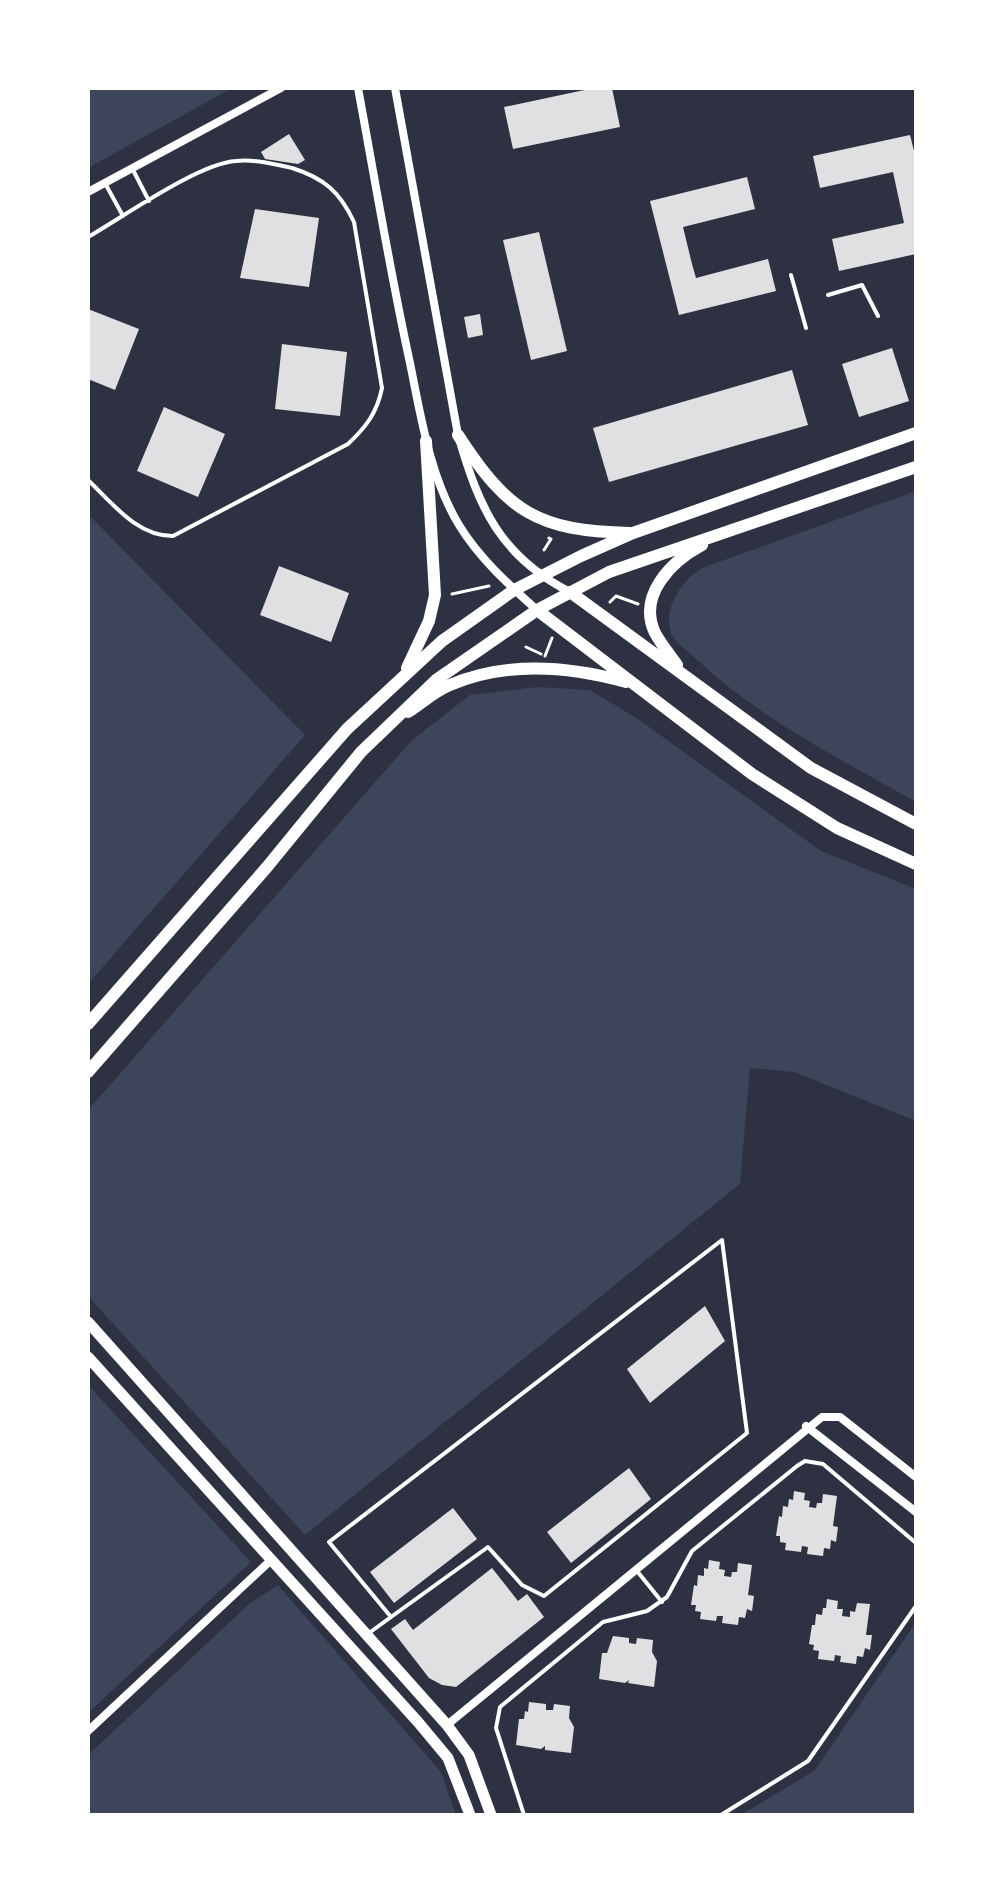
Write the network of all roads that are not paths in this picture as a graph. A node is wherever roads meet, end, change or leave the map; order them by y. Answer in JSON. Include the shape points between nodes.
{"nodes":[{"id":1,"x":281,"y":88,"type":"edge"},
{"id":2,"x":358,"y":88,"type":"edge"},
{"id":3,"x":395,"y":88,"type":"edge"},
{"id":4,"x":132,"y":168,"type":"junction"},
{"id":5,"x":105,"y":183,"type":"junction"},
{"id":6,"x":88,"y":192,"type":"edge"},
{"id":7,"x":149,"y":201,"type":"junction"},
{"id":8,"x":124,"y":217,"type":"junction"},
{"id":9,"x":88,"y":237,"type":"edge"},
{"id":10,"x":791,"y":275,"type":"dead end"},
{"id":11,"x":828,"y":295,"type":"dead end"},
{"id":12,"x":878,"y":316,"type":"dead end"},
{"id":13,"x":806,"y":328,"type":"dead end"},
{"id":14,"x":916,"y":433,"type":"edge"},
{"id":15,"x":458,"y":435,"type":"junction"},
{"id":16,"x":426,"y":441,"type":"junction"},
{"id":17,"x":916,"y":467,"type":"edge"},
{"id":18,"x":88,"y":480,"type":"edge"},
{"id":19,"x":633,"y":533,"type":"junction"},
{"id":20,"x":724,"y":534,"type":"junction"},
{"id":21,"x":539,"y":576,"type":"junction"},
{"id":22,"x":514,"y":590,"type":"junction"},
{"id":23,"x":570,"y":592,"type":"junction"},
{"id":24,"x":537,"y":610,"type":"junction"},
{"id":25,"x":406,"y":671,"type":"junction"},
{"id":26,"x":683,"y":675,"type":"junction"},
{"id":27,"x":634,"y":685,"type":"junction"},
{"id":28,"x":379,"y":732,"type":"junction"},
{"id":29,"x":916,"y":824,"type":"edge"},
{"id":30,"x":916,"y":864,"type":"edge"},
{"id":31,"x":88,"y":1024,"type":"edge"},
{"id":32,"x":88,"y":1072,"type":"edge"},
{"id":33,"x":88,"y":1322,"type":"edge"},
{"id":34,"x":88,"y":1357,"type":"edge"},
{"id":35,"x":806,"y":1426,"type":"junction"},
{"id":36,"x":916,"y":1477,"type":"edge"},
{"id":37,"x":916,"y":1512,"type":"edge"},
{"id":38,"x":916,"y":1543,"type":"edge"},
{"id":39,"x":287,"y":1545,"type":"junction"},
{"id":40,"x":270,"y":1561,"type":"junction"},
{"id":41,"x":636,"y":1570,"type":"junction"},
{"id":42,"x":662,"y":1602,"type":"junction"},
{"id":43,"x":916,"y":1606,"type":"edge"},
{"id":44,"x":391,"y":1617,"type":"junction"},
{"id":45,"x":367,"y":1634,"type":"junction"},
{"id":46,"x":447,"y":1725,"type":"junction"},
{"id":47,"x":88,"y":1731,"type":"edge"},
{"id":48,"x":430,"y":1737,"type":"junction"},
{"id":49,"x":470,"y":1815,"type":"edge"},
{"id":50,"x":491,"y":1815,"type":"edge"},
{"id":51,"x":524,"y":1815,"type":"edge"},
{"id":52,"x":721,"y":1815,"type":"edge"}],
"edges":[{"from":1,"to":4,"type":"street"},
{"from":2,"to":16,"type":"street"},
{"from":3,"to":15,"type":"street"},
{"from":4,"to":5,"type":"street"},
{"from":4,"to":7,"type":"lane"},
{"from":5,"to":6,"type":"street"},
{"from":5,"to":8,"type":"lane"},
{"from":7,"to":8,"type":"lane"},
{"from":7,"to":18,"type":"lane","via":[[235,160],[278,164],[331,186],[354,222],[382,388],[372,418],[348,444],[173,536],[155,536],[139,528]]},
{"from":8,"to":9,"type":"lane"},
{"from":10,"to":13,"type":"lane"},
{"from":11,"to":12,"type":"lane","via":[[862,285]]},
{"from":14,"to":19,"type":"main road"},
{"from":15,"to":19,"type":"main road","via":[[506,498],[529,512],[577,532]]},
{"from":15,"to":21,"type":"street","via":[[473,487],[493,526]]},
{"from":16,"to":22,"type":"street","via":[[459,524]]},
{"from":16,"to":25,"type":"main road","via":[[435,595]]},
{"from":17,"to":20,"type":"main road"},
{"from":19,"to":21,"type":"main road"},
{"from":20,"to":23,"type":"main road","via":[[650,556]]},
{"from":20,"to":26,"type":"main road","via":[[676,561],[656,588],[654,632]]},
{"from":21,"to":22,"type":"main road"},
{"from":21,"to":23,"type":"street"},
{"from":22,"to":24,"type":"street"},
{"from":22,"to":25,"type":"main road"},
{"from":23,"to":24,"type":"main road"},
{"from":23,"to":26,"type":"main road"},
{"from":24,"to":27,"type":"main road"},
{"from":24,"to":28,"type":"main road","via":[[436,680]]},
{"from":25,"to":31,"type":"main road","via":[[347,729]]},
{"from":26,"to":29,"type":"main road","via":[[811,768]]},
{"from":27,"to":28,"type":"main road","via":[[585,671],[496,670],[448,685]]},
{"from":27,"to":30,"type":"main road","via":[[813,813]]},
{"from":28,"to":32,"type":"main road"},
{"from":33,"to":39,"type":"street"},
{"from":34,"to":40,"type":"street"},
{"from":35,"to":36,"type":"street","via":[[822,1417],[840,1417]]},
{"from":35,"to":37,"type":"street"},
{"from":35,"to":41,"type":"street"},
{"from":38,"to":42,"type":"lane","via":[[823,1464],[805,1461],[692,1551],[684,1559],[675,1589]]},
{"from":39,"to":40,"type":"street"},
{"from":39,"to":45,"type":"street"},
{"from":40,"to":47,"type":"street"},
{"from":40,"to":48,"type":"street"},
{"from":41,"to":42,"type":"lane"},
{"from":41,"to":46,"type":"street"},
{"from":42,"to":51,"type":"lane","via":[[603,1622],[500,1707],[496,1728]]},
{"from":43,"to":52,"type":"lane","via":[[808,1761]]},
{"from":44,"to":44,"type":"lane","via":[[488,1547],[522,1585],[544,1596],[747,1433],[722,1240],[329,1542]]},
{"from":44,"to":45,"type":"lane"},
{"from":45,"to":46,"type":"street"},
{"from":46,"to":48,"type":"street"},
{"from":46,"to":50,"type":"street","via":[[469,1755]]},
{"from":48,"to":49,"type":"street","via":[[457,1775]]}]}
